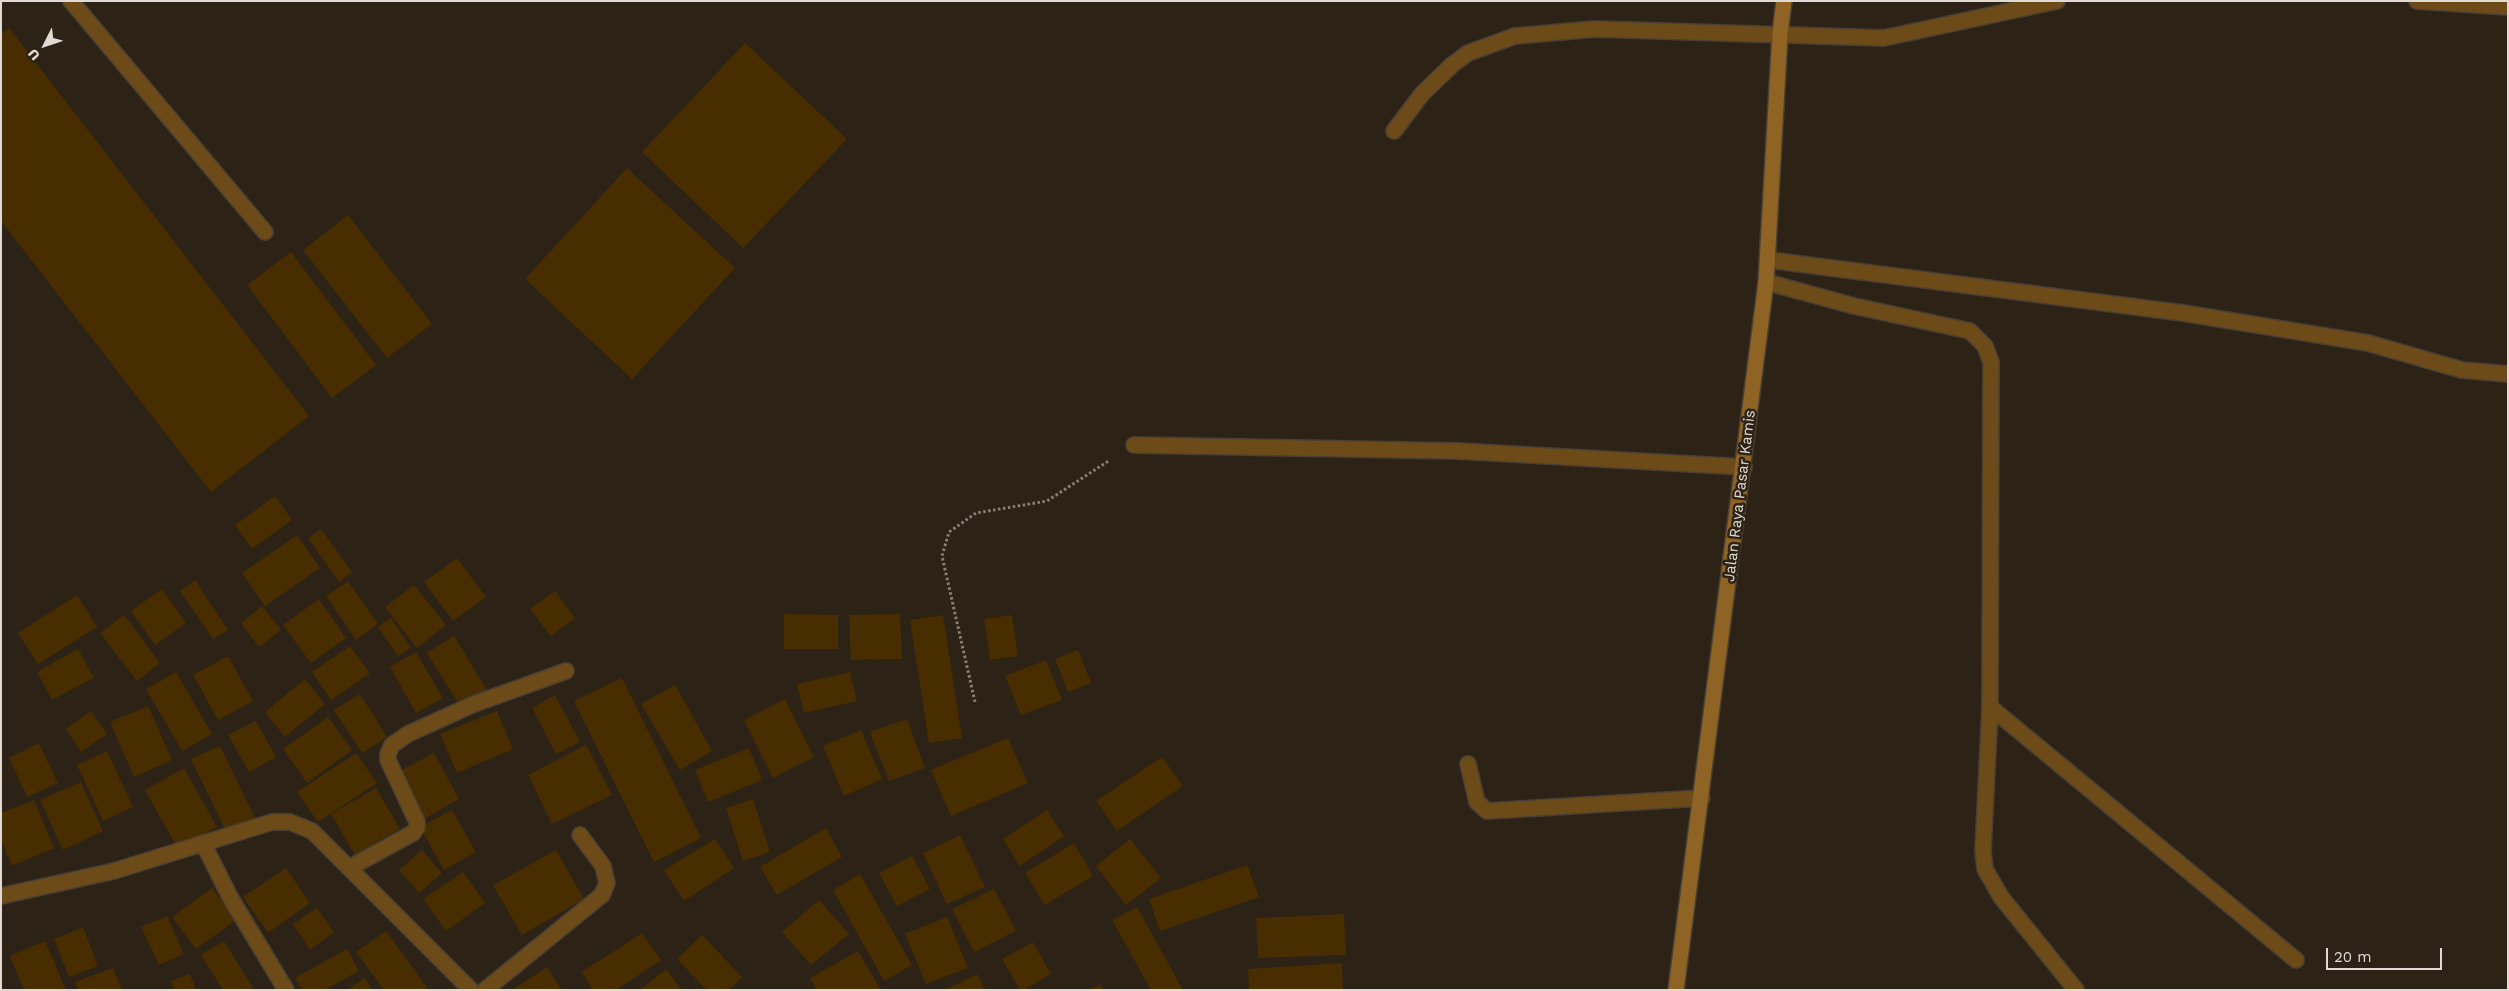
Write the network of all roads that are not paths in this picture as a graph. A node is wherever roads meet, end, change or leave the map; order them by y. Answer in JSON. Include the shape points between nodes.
{"nodes":[{"id":1,"x":70,"y":1,"type":"edge"},
{"id":2,"x":1784,"y":1,"type":"edge"},
{"id":3,"x":2057,"y":1,"type":"edge"},
{"id":4,"x":2417,"y":1,"type":"edge"},
{"id":5,"x":2508,"y":7,"type":"edge"},
{"id":6,"x":1780,"y":34,"type":"junction"},
{"id":7,"x":1394,"y":131,"type":"dead end"},
{"id":8,"x":265,"y":232,"type":"dead end"},
{"id":9,"x":1769,"y":260,"type":"junction"},
{"id":10,"x":1766,"y":282,"type":"junction"},
{"id":11,"x":2508,"y":374,"type":"edge"},
{"id":12,"x":1134,"y":445,"type":"road end"},
{"id":13,"x":1744,"y":467,"type":"junction"},
{"id":14,"x":566,"y":671,"type":"dead end"},
{"id":15,"x":1990,"y":707,"type":"junction"},
{"id":16,"x":1468,"y":764,"type":"dead end"},
{"id":17,"x":1702,"y":798,"type":"junction"},
{"id":18,"x":580,"y":835,"type":"dead end"},
{"id":19,"x":203,"y":843,"type":"junction"},
{"id":20,"x":349,"y":868,"type":"junction"},
{"id":21,"x":1,"y":896,"type":"edge"},
{"id":22,"x":2296,"y":960,"type":"dead end"},
{"id":23,"x":286,"y":990,"type":"edge"},
{"id":24,"x":471,"y":990,"type":"edge"},
{"id":25,"x":485,"y":990,"type":"edge"},
{"id":26,"x":1676,"y":990,"type":"edge"},
{"id":27,"x":2076,"y":990,"type":"edge"}],
"edges":[{"from":1,"to":8,"type":"street"},
{"from":2,"to":6,"type":"main road","name":"Jalan Raya Pasar Kamis"},
{"from":3,"to":6,"type":"street","via":[[1884,38]]},
{"from":4,"to":5,"type":"street"},
{"from":6,"to":7,"type":"street","via":[[1595,29],[1515,36],[1468,54],[1452,64],[1422,94]]},
{"from":6,"to":9,"type":"main road","name":"Jalan Raya Pasar Kamis"},
{"from":9,"to":10,"type":"main road","name":"Jalan Raya Pasar Kamis"},
{"from":9,"to":11,"type":"street","via":[[2193,315],[2368,343],[2462,370]]},
{"from":10,"to":13,"type":"main road","name":"Jalan Raya Pasar Kamis"},
{"from":10,"to":15,"type":"street","via":[[1854,306],[1970,331],[1986,346],[1991,362]]},
{"from":12,"to":13,"type":"street","via":[[1458,451]]},
{"from":13,"to":17,"type":"main road","name":"Jalan Raya Pasar Kamis"},
{"from":14,"to":20,"type":"street","via":[[474,704],[408,734],[392,745],[388,760],[417,827],[413,833]]},
{"from":15,"to":22,"type":"street"},
{"from":15,"to":27,"type":"street","via":[[1983,851],[1985,869],[2001,897]]},
{"from":16,"to":17,"type":"street","via":[[1477,802],[1486,811]]},
{"from":17,"to":26,"type":"main road","name":"Jalan Raya Pasar Kamis"},
{"from":18,"to":25,"type":"street","via":[[604,866],[607,883],[602,896]]},
{"from":19,"to":20,"type":"street","via":[[272,822],[290,822],[312,831]]},
{"from":19,"to":21,"type":"street","via":[[114,871]]},
{"from":19,"to":23,"type":"street","via":[[230,896]]},
{"from":20,"to":24,"type":"street"}]}
